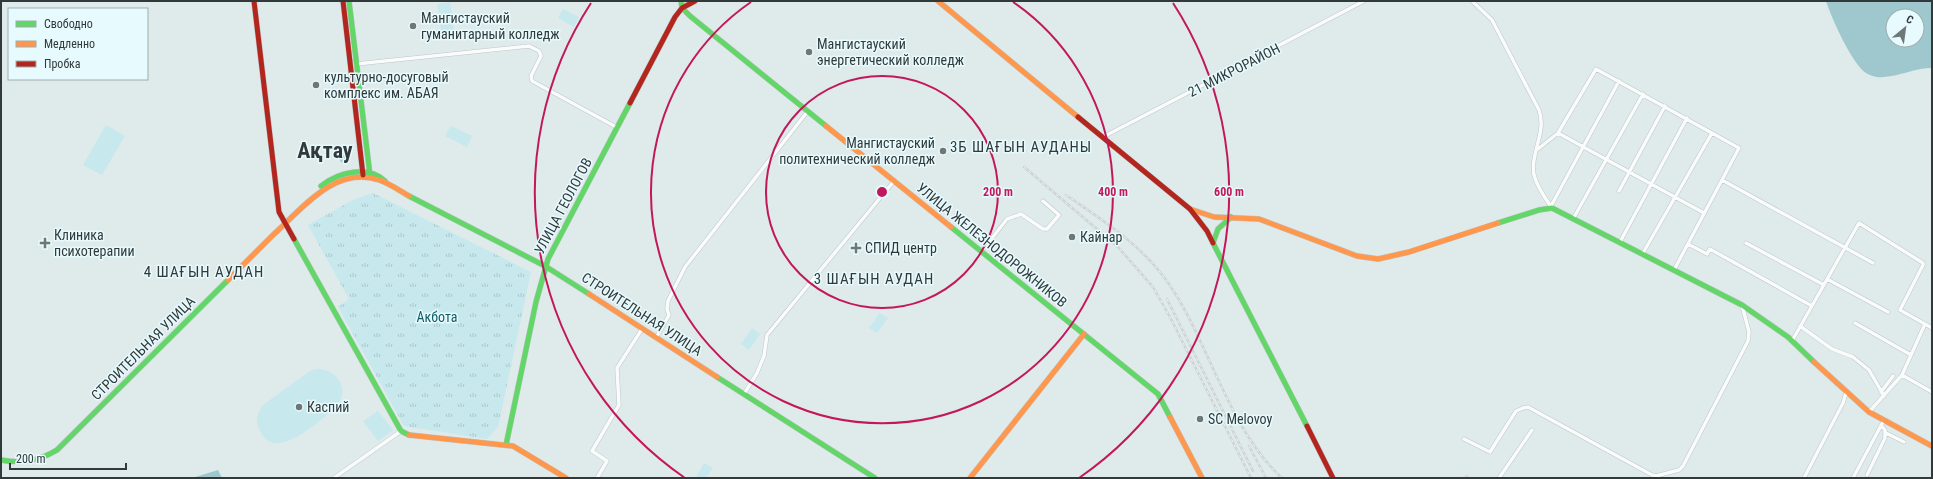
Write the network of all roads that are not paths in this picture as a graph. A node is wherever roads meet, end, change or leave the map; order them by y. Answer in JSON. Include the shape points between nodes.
{"nodes":[{"id":1,"x":254,"y":1,"type":"edge"},
{"id":2,"x":343,"y":1,"type":"edge"},
{"id":3,"x":349,"y":1,"type":"edge"},
{"id":4,"x":681,"y":1,"type":"edge"},
{"id":5,"x":695,"y":1,"type":"edge"},
{"id":6,"x":938,"y":1,"type":"edge"},
{"id":7,"x":1364,"y":1,"type":"edge"},
{"id":8,"x":1472,"y":1,"type":"edge"},
{"id":9,"x":682,"y":8,"type":"junction"},
{"id":10,"x":356,"y":64,"type":"junction"},
{"id":11,"x":350,"y":65,"type":"junction"},
{"id":12,"x":1619,"y":81,"type":"junction"},
{"id":13,"x":1643,"y":94,"type":"junction"},
{"id":14,"x":1665,"y":106,"type":"junction"},
{"id":15,"x":808,"y":111,"type":"junction"},
{"id":16,"x":1687,"y":118,"type":"junction"},
{"id":17,"x":618,"y":128,"type":"junction"},
{"id":18,"x":1558,"y":133,"type":"junction"},
{"id":19,"x":1712,"y":133,"type":"junction"},
{"id":20,"x":1103,"y":137,"type":"junction"},
{"id":21,"x":1584,"y":147,"type":"junction"},
{"id":22,"x":1538,"y":149,"type":"junction"},
{"id":23,"x":1606,"y":160,"type":"junction"},
{"id":24,"x":363,"y":172,"type":"junction"},
{"id":25,"x":370,"y":172,"type":"junction"},
{"id":26,"x":1629,"y":172,"type":"junction"},
{"id":27,"x":363,"y":178,"type":"junction"},
{"id":28,"x":370,"y":178,"type":"junction"},
{"id":29,"x":1722,"y":180,"type":"junction"},
{"id":30,"x":894,"y":181,"type":"junction"},
{"id":31,"x":1652,"y":184,"type":"junction"},
{"id":32,"x":388,"y":185,"type":"junction"},
{"id":33,"x":1619,"y":191,"type":"dead end"},
{"id":34,"x":1676,"y":197,"type":"junction"},
{"id":35,"x":1043,"y":201,"type":"dead end"},
{"id":36,"x":1551,"y":207,"type":"junction"},
{"id":37,"x":1190,"y":209,"type":"junction"},
{"id":38,"x":1704,"y":213,"type":"junction"},
{"id":39,"x":1231,"y":217,"type":"junction"},
{"id":40,"x":1573,"y":219,"type":"junction"},
{"id":41,"x":285,"y":223,"type":"junction"},
{"id":42,"x":1620,"y":242,"type":"junction"},
{"id":43,"x":1213,"y":243,"type":"junction"},
{"id":44,"x":1746,"y":243,"type":"dead end"},
{"id":45,"x":1688,"y":244,"type":"junction"},
{"id":46,"x":1846,"y":248,"type":"junction"},
{"id":47,"x":981,"y":252,"type":"junction"},
{"id":48,"x":1643,"y":253,"type":"junction"},
{"id":49,"x":1873,"y":263,"type":"dead end"},
{"id":50,"x":546,"y":266,"type":"junction"},
{"id":51,"x":1674,"y":270,"type":"junction"},
{"id":52,"x":1827,"y":279,"type":"junction"},
{"id":53,"x":1824,"y":285,"type":"junction"},
{"id":54,"x":1742,"y":305,"type":"junction"},
{"id":55,"x":1812,"y":306,"type":"junction"},
{"id":56,"x":1888,"y":312,"type":"dead end"},
{"id":57,"x":1855,"y":323,"type":"dead end"},
{"id":58,"x":1925,"y":324,"type":"junction"},
{"id":59,"x":1800,"y":326,"type":"junction"},
{"id":60,"x":1932,"y":328,"type":"edge"},
{"id":61,"x":642,"y":329,"type":"junction"},
{"id":62,"x":1084,"y":334,"type":"junction"},
{"id":63,"x":656,"y":338,"type":"junction"},
{"id":64,"x":1792,"y":341,"type":"junction"},
{"id":65,"x":1911,"y":355,"type":"junction"},
{"id":66,"x":1902,"y":375,"type":"junction"},
{"id":67,"x":1893,"y":376,"type":"dead end"},
{"id":68,"x":1881,"y":392,"type":"junction"},
{"id":69,"x":1932,"y":392,"type":"edge"},
{"id":70,"x":1846,"y":393,"type":"junction"},
{"id":71,"x":744,"y":394,"type":"junction"},
{"id":72,"x":1884,"y":396,"type":"junction"},
{"id":73,"x":1869,"y":412,"type":"junction"},
{"id":74,"x":1884,"y":420,"type":"junction"},
{"id":75,"x":1881,"y":425,"type":"junction"},
{"id":76,"x":1532,"y":430,"type":"dead end"},
{"id":77,"x":401,"y":431,"type":"junction"},
{"id":78,"x":1886,"y":433,"type":"junction"},
{"id":79,"x":1464,"y":439,"type":"dead end"},
{"id":80,"x":1904,"y":442,"type":"dead end"},
{"id":81,"x":506,"y":445,"type":"junction"},
{"id":82,"x":1932,"y":446,"type":"edge"},
{"id":83,"x":1,"y":460,"type":"edge"},
{"id":84,"x":1867,"y":475,"type":"dead end"},
{"id":85,"x":334,"y":478,"type":"edge"},
{"id":86,"x":566,"y":478,"type":"edge"},
{"id":87,"x":597,"y":478,"type":"edge"},
{"id":88,"x":874,"y":478,"type":"edge"},
{"id":89,"x":970,"y":478,"type":"edge"},
{"id":90,"x":1202,"y":478,"type":"edge"},
{"id":91,"x":1333,"y":478,"type":"edge"},
{"id":92,"x":1499,"y":478,"type":"edge"},
{"id":93,"x":1804,"y":478,"type":"edge"},
{"id":94,"x":1853,"y":478,"type":"edge"}],
"edges":[{"from":1,"to":41,"type":"street","via":[[278,200]]},
{"from":2,"to":11,"type":"street"},
{"from":3,"to":10,"type":"street"},
{"from":4,"to":9,"type":"street"},
{"from":5,"to":9,"type":"street","name":"УЛИЦА ГЕОЛОГОВ"},
{"from":6,"to":20,"type":"street"},
{"from":7,"to":20,"type":"street","name":"21 МИКРОРАЙОН"},
{"from":8,"to":22,"type":"street","via":[[1492,20],[1539,110],[1542,123]]},
{"from":9,"to":15,"type":"street","name":"УЛИЦА ЖЕЛЕЗНОДОРОЖНИКОВ"},
{"from":9,"to":17,"type":"street","name":"УЛИЦА ГЕОЛОГОВ","via":[[664,36]]},
{"from":10,"to":11,"type":"street"},
{"from":10,"to":17,"type":"street","via":[[529,46],[541,56],[531,76],[532,81]]},
{"from":10,"to":25,"type":"street"},
{"from":11,"to":24,"type":"street"},
{"from":12,"to":13,"type":"street"},
{"from":12,"to":18,"type":"street","via":[[1596,68]]},
{"from":12,"to":21,"type":"street"},
{"from":13,"to":14,"type":"street"},
{"from":13,"to":23,"type":"street"},
{"from":14,"to":16,"type":"street"},
{"from":14,"to":26,"type":"street"},
{"from":15,"to":30,"type":"street","name":"УЛИЦА ЖЕЛЕЗНОДОРОЖНИКОВ"},
{"from":15,"to":63,"type":"street","via":[[685,267],[668,301],[669,315]]},
{"from":16,"to":19,"type":"street"},
{"from":16,"to":31,"type":"street"},
{"from":17,"to":50,"type":"street","name":"УЛИЦА ГЕОЛОГОВ"},
{"from":18,"to":21,"type":"street"},
{"from":18,"to":22,"type":"street"},
{"from":19,"to":29,"type":"street","via":[[1739,148]]},
{"from":19,"to":34,"type":"street"},
{"from":20,"to":37,"type":"street"},
{"from":21,"to":23,"type":"street"},
{"from":21,"to":36,"type":"street"},
{"from":22,"to":36,"type":"street","via":[[1534,160],[1534,176]]},
{"from":23,"to":26,"type":"street"},
{"from":23,"to":40,"type":"street"},
{"from":24,"to":25,"type":"street","name":"СТРОИТЕЛЬНАЯ УЛИЦА"},
{"from":24,"to":27,"type":"street"},
{"from":24,"to":41,"type":"street","name":"СТРОИТЕЛЬНАЯ УЛИЦА","via":[[340,176],[327,182]]},
{"from":25,"to":28,"type":"street"},
{"from":25,"to":32,"type":"street","name":"СТРОИТЕЛЬНАЯ УЛИЦА","via":[[381,177]]},
{"from":26,"to":31,"type":"street"},
{"from":26,"to":33,"type":"street"},
{"from":27,"to":28,"type":"street","name":"СТРОИТЕЛЬНАЯ УЛИЦА"},
{"from":27,"to":41,"type":"street","name":"СТРОИТЕЛЬНАЯ УЛИЦА","via":[[337,181],[325,187]]},
{"from":28,"to":32,"type":"street","name":"СТРОИТЕЛЬНАЯ УЛИЦА"},
{"from":29,"to":38,"type":"street"},
{"from":29,"to":46,"type":"street"},
{"from":30,"to":47,"type":"street","name":"УЛИЦА ЖЕЛЕЗНОДОРОЖНИКОВ"},
{"from":30,"to":71,"type":"street","via":[[767,336],[764,356]]},
{"from":31,"to":34,"type":"street"},
{"from":31,"to":42,"type":"street"},
{"from":32,"to":50,"type":"street","name":"СТРОИТЕЛЬНАЯ УЛИЦА"},
{"from":34,"to":38,"type":"street"},
{"from":34,"to":48,"type":"street"},
{"from":35,"to":47,"type":"street","via":[[1059,215],[1047,229],[1021,214],[1007,219]]},
{"from":36,"to":39,"type":"street","via":[[1409,252],[1378,259],[1357,256],[1259,219]]},
{"from":36,"to":40,"type":"street"},
{"from":37,"to":39,"type":"street","via":[[1206,216]]},
{"from":37,"to":43,"type":"street"},
{"from":38,"to":45,"type":"street"},
{"from":39,"to":43,"type":"street","via":[[1218,229]]},
{"from":40,"to":42,"type":"street"},
{"from":41,"to":77,"type":"street"},
{"from":41,"to":83,"type":"street","name":"СТРОИТЕЛЬНАЯ УЛИЦА","via":[[64,444],[42,459],[20,463]]},
{"from":42,"to":48,"type":"street"},
{"from":43,"to":91,"type":"street"},
{"from":44,"to":53,"type":"street"},
{"from":45,"to":51,"type":"street"},
{"from":45,"to":55,"type":"street","via":[[1707,254],[1710,249]]},
{"from":46,"to":49,"type":"street"},
{"from":46,"to":52,"type":"street"},
{"from":46,"to":58,"type":"street","via":[[1860,224],[1922,263],[1900,310]]},
{"from":47,"to":62,"type":"street","name":"УЛИЦА ЖЕЛЕЗНОДОРОЖНИКОВ"},
{"from":48,"to":51,"type":"street"},
{"from":50,"to":61,"type":"street","name":"СТРОИТЕЛЬНАЯ УЛИЦА"},
{"from":50,"to":81,"type":"street","name":"УЛИЦА ГЕОЛОГОВ"},
{"from":51,"to":54,"type":"street"},
{"from":52,"to":53,"type":"street"},
{"from":52,"to":56,"type":"street"},
{"from":53,"to":55,"type":"street"},
{"from":54,"to":64,"type":"street"},
{"from":54,"to":79,"type":"street","via":[[1749,332],[1748,341],[1681,468],[1652,475],[1528,407],[1516,412],[1490,452]]},
{"from":55,"to":59,"type":"street"},
{"from":57,"to":65,"type":"street"},
{"from":58,"to":60,"type":"street"},
{"from":58,"to":65,"type":"street"},
{"from":59,"to":64,"type":"street"},
{"from":59,"to":68,"type":"street","via":[[1832,349],[1853,356],[1869,370]]},
{"from":61,"to":63,"type":"street","name":"СТРОИТЕЛЬНАЯ УЛИЦА"},
{"from":61,"to":87,"type":"street","via":[[617,368],[619,405],[592,451],[607,461]]},
{"from":62,"to":89,"type":"street"},
{"from":62,"to":90,"type":"street","name":"УЛИЦА ЖЕЛЕЗНОДОРОЖНИКОВ","via":[[1158,394]]},
{"from":63,"to":71,"type":"street","name":"СТРОИТЕЛЬНАЯ УЛИЦА"},
{"from":64,"to":70,"type":"street"},
{"from":65,"to":66,"type":"street"},
{"from":66,"to":69,"type":"street"},
{"from":66,"to":72,"type":"street"},
{"from":67,"to":68,"type":"street"},
{"from":68,"to":72,"type":"street"},
{"from":70,"to":73,"type":"street"},
{"from":70,"to":93,"type":"street"},
{"from":71,"to":88,"type":"street","name":"СТРОИТЕЛЬНАЯ УЛИЦА"},
{"from":72,"to":73,"type":"street"},
{"from":73,"to":74,"type":"street"},
{"from":74,"to":75,"type":"street"},
{"from":74,"to":82,"type":"street"},
{"from":75,"to":78,"type":"street"},
{"from":75,"to":94,"type":"street"},
{"from":76,"to":92,"type":"street"},
{"from":77,"to":81,"type":"street","via":[[407,435]]},
{"from":77,"to":85,"type":"street"},
{"from":78,"to":80,"type":"street"},
{"from":78,"to":84,"type":"street"},
{"from":81,"to":86,"type":"street","via":[[521,450]]}]}
